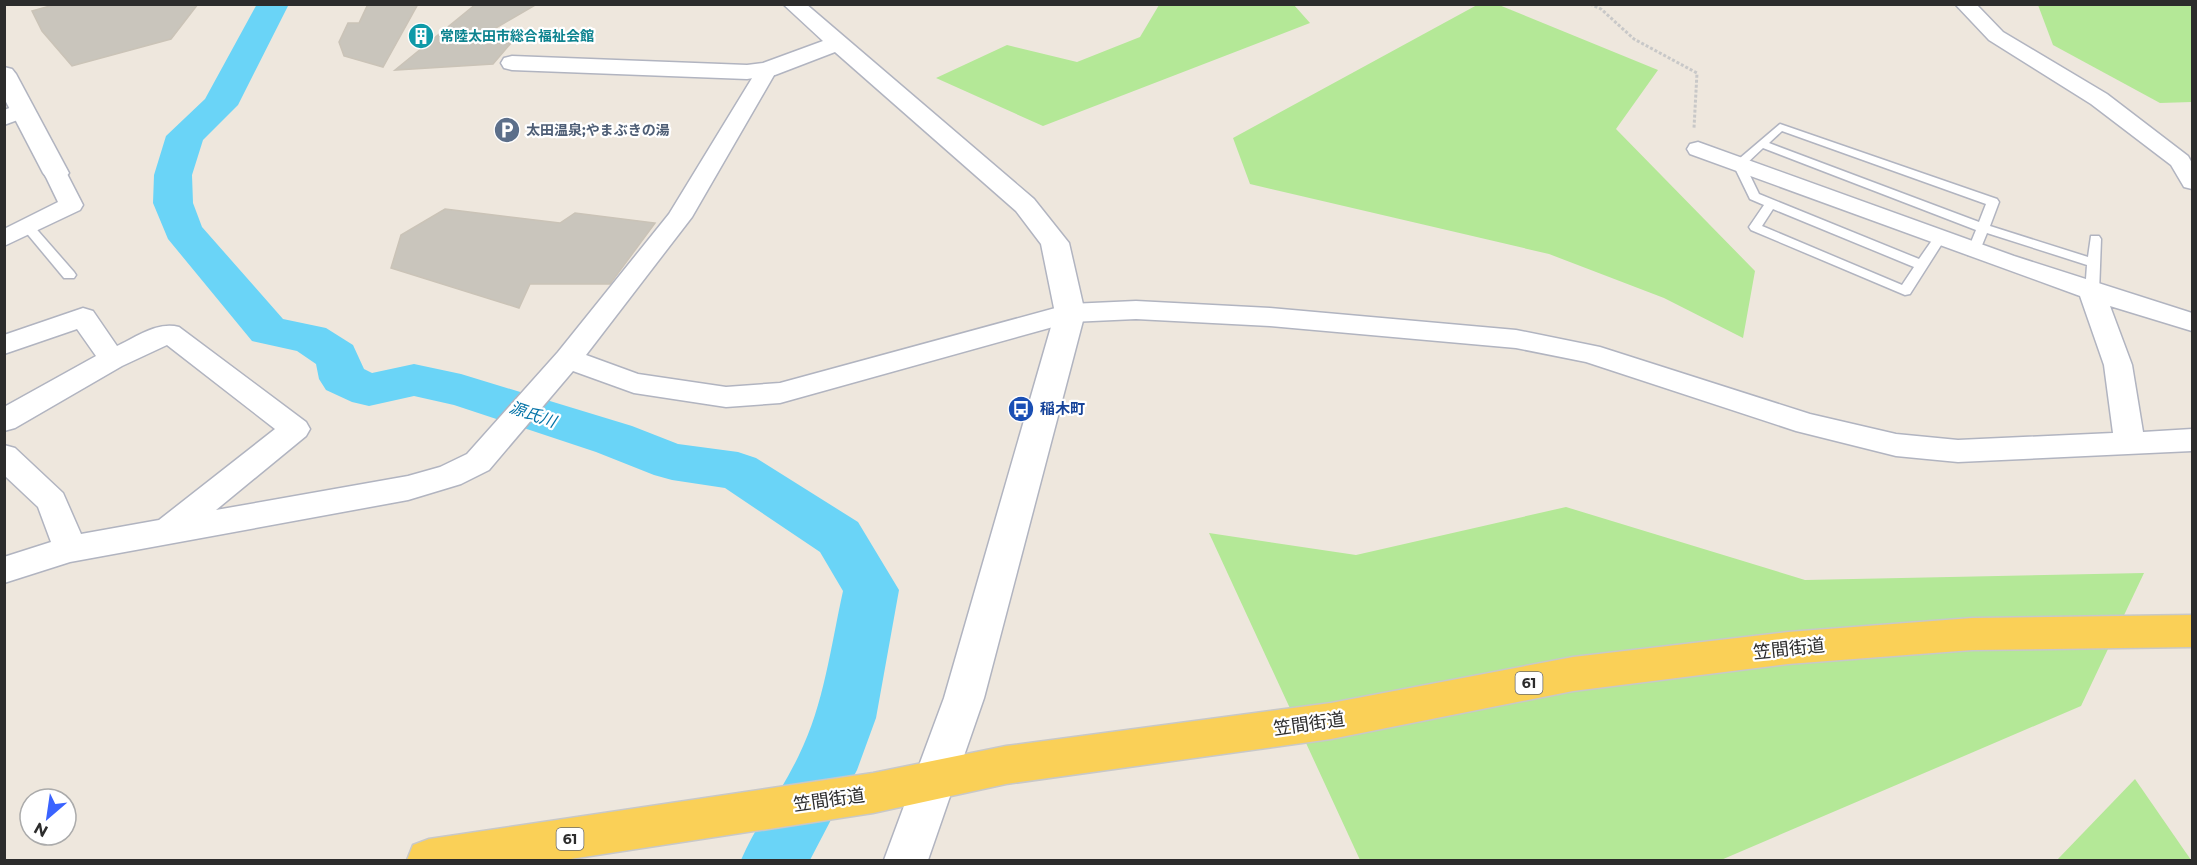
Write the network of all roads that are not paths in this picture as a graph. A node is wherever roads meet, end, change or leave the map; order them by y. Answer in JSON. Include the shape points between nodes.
{"nodes":[{"id":1,"x":793,"y":4,"type":"edge"},
{"id":2,"x":1964,"y":4,"type":"edge"},
{"id":3,"x":837,"y":44,"type":"junction"},
{"id":4,"x":512,"y":63,"type":"dead end"},
{"id":5,"x":767,"y":70,"type":"junction"},
{"id":6,"x":4,"y":74,"type":"edge"},
{"id":7,"x":14,"y":114,"type":"edge"},
{"id":8,"x":1762,"y":144,"type":"junction"},
{"id":9,"x":1698,"y":149,"type":"road end"},
{"id":10,"x":1739,"y":164,"type":"junction"},
{"id":11,"x":56,"y":172,"type":"joint"},
{"id":12,"x":2193,"y":182,"type":"edge"},
{"id":13,"x":1771,"y":204,"type":"junction"},
{"id":14,"x":28,"y":227,"type":"junction"},
{"id":15,"x":1983,"y":228,"type":"junction"},
{"id":16,"x":4,"y":239,"type":"edge"},
{"id":17,"x":1939,"y":239,"type":"junction"},
{"id":18,"x":2095,"y":239,"type":"dead end"},
{"id":19,"x":1973,"y":252,"type":"junction"},
{"id":20,"x":2094,"y":262,"type":"junction"},
{"id":21,"x":1922,"y":265,"type":"junction"},
{"id":22,"x":69,"y":275,"type":"dead end"},
{"id":23,"x":2092,"y":292,"type":"junction"},
{"id":24,"x":1070,"y":313,"type":"junction"},
{"id":25,"x":2193,"y":322,"type":"edge"},
{"id":26,"x":4,"y":345,"type":"edge"},
{"id":27,"x":112,"y":359,"type":"junction"},
{"id":28,"x":560,"y":368,"type":"junction"},
{"id":29,"x":4,"y":421,"type":"edge"},
{"id":30,"x":2193,"y":440,"type":"edge"},
{"id":31,"x":2130,"y":444,"type":"junction"},
{"id":32,"x":4,"y":456,"type":"edge"},
{"id":33,"x":169,"y":531,"type":"junction"},
{"id":34,"x":70,"y":549,"type":"junction"},
{"id":35,"x":4,"y":570,"type":"edge"},
{"id":36,"x":2193,"y":631,"type":"edge"},
{"id":37,"x":936,"y":780,"type":"junction"},
{"id":38,"x":429,"y":861,"type":"edge"},
{"id":39,"x":906,"y":861,"type":"edge"}],
"edges":[{"from":1,"to":3,"type":"street"},
{"from":2,"to":12,"type":"street","via":[[1996,36],[2099,99],[2180,161]]},
{"from":3,"to":5,"type":"street"},
{"from":3,"to":24,"type":"street","via":[[1025,205],[1055,243]]},
{"from":4,"to":5,"type":"street"},
{"from":5,"to":28,"type":"street","via":[[680,217]]},
{"from":6,"to":7,"type":"street"},
{"from":7,"to":11,"type":"street"},
{"from":8,"to":10,"type":"lane"},
{"from":8,"to":15,"type":"lane"},
{"from":8,"to":15,"type":"lane","via":[[1780,127],[1993,202]]},
{"from":9,"to":10,"type":"street"},
{"from":10,"to":13,"type":"lane","via":[[1754,196]]},
{"from":10,"to":17,"type":"street"},
{"from":11,"to":14,"type":"street","via":[[70,205]]},
{"from":13,"to":21,"type":"lane"},
{"from":13,"to":21,"type":"lane","via":[[1755,227],[1905,291]]},
{"from":14,"to":16,"type":"street"},
{"from":14,"to":22,"type":"lane"},
{"from":15,"to":19,"type":"lane"},
{"from":15,"to":20,"type":"lane"},
{"from":17,"to":19,"type":"street"},
{"from":17,"to":21,"type":"lane"},
{"from":18,"to":20,"type":"lane"},
{"from":19,"to":23,"type":"street"},
{"from":20,"to":23,"type":"lane"},
{"from":23,"to":25,"type":"street"},
{"from":23,"to":31,"type":"street","via":[[2118,365]]},
{"from":24,"to":28,"type":"street","via":[[780,393],[726,397],[634,384]]},
{"from":24,"to":31,"type":"street","via":[[1136,310],[1270,317],[1516,339],[1590,354],[1807,424],[1896,445],[1958,451]]},
{"from":24,"to":37,"type":"street","via":[[963,698]]},
{"from":26,"to":27,"type":"street","via":[[82,317]]},
{"from":27,"to":29,"type":"street"},
{"from":27,"to":33,"type":"street","via":[[169,333],[295,429]]},
{"from":28,"to":33,"type":"street","via":[[478,462],[450,476],[408,488]]},
{"from":30,"to":31,"type":"street"},
{"from":32,"to":34,"type":"street","via":[[52,501]]},
{"from":33,"to":34,"type":"street"},
{"from":34,"to":35,"type":"street"},
{"from":36,"to":37,"type":"main road","name":"笠間街道","number":"61","via":[[1972,634],[1788,648],[1573,674],[1331,722],[1028,761]]},
{"from":37,"to":38,"type":"main road","name":"笠間街道","number":"61"},
{"from":37,"to":39,"type":"street"}]}
